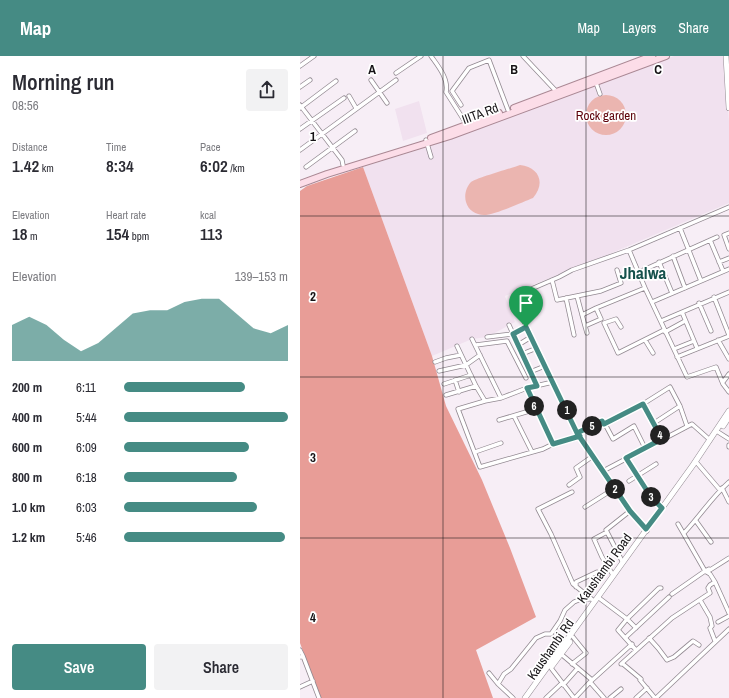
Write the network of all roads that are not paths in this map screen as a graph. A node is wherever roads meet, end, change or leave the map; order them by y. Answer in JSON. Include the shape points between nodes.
{"nodes":[{"id":1,"x":314,"y":56,"type":"edge"},
{"id":2,"x":421,"y":56,"type":"edge"},
{"id":3,"x":431,"y":56,"type":"edge"},
{"id":4,"x":523,"y":56,"type":"edge"},
{"id":5,"x":652,"y":56,"type":"edge"},
{"id":6,"x":666,"y":56,"type":"edge"},
{"id":7,"x":726,"y":56,"type":"edge"},
{"id":8,"x":300,"y":66,"type":"edge"},
{"id":9,"x":396,"y":73,"type":"dead end"},
{"id":10,"x":310,"y":80,"type":"dead end"},
{"id":11,"x":371,"y":80,"type":"dead end"},
{"id":12,"x":396,"y":80,"type":"dead end"},
{"id":13,"x":594,"y":80,"type":"junction"},
{"id":14,"x":336,"y":81,"type":"dead end"},
{"id":15,"x":300,"y":87,"type":"edge"},
{"id":16,"x":379,"y":92,"type":"junction"},
{"id":17,"x":555,"y":93,"type":"junction"},
{"id":18,"x":600,"y":94,"type":"dead end"},
{"id":19,"x":349,"y":96,"type":"dead end"},
{"id":20,"x":344,"y":98,"type":"dead end"},
{"id":21,"x":387,"y":103,"type":"dead end"},
{"id":22,"x":461,"y":105,"type":"dead end"},
{"id":23,"x":300,"y":107,"type":"edge"},
{"id":24,"x":356,"y":108,"type":"junction"},
{"id":25,"x":729,"y":108,"type":"edge"},
{"id":26,"x":509,"y":112,"type":"junction"},
{"id":27,"x":312,"y":120,"type":"junction"},
{"id":28,"x":468,"y":127,"type":"junction"},
{"id":29,"x":300,"y":129,"type":"edge"},
{"id":30,"x":355,"y":131,"type":"dead end"},
{"id":31,"x":321,"y":134,"type":"junction"},
{"id":32,"x":426,"y":141,"type":"junction"},
{"id":33,"x":332,"y":148,"type":"junction"},
{"id":34,"x":300,"y":150,"type":"edge"},
{"id":35,"x":431,"y":157,"type":"dead end"},
{"id":36,"x":343,"y":165,"type":"junction"},
{"id":37,"x":306,"y":167,"type":"dead end"},
{"id":38,"x":327,"y":172,"type":"junction"},
{"id":39,"x":300,"y":180,"type":"edge"},
{"id":40,"x":300,"y":184,"type":"edge"},
{"id":41,"x":729,"y":207,"type":"edge"},
{"id":42,"x":680,"y":228,"type":"junction"},
{"id":43,"x":729,"y":233,"type":"edge"},
{"id":44,"x":717,"y":237,"type":"dead end"},
{"id":45,"x":710,"y":240,"type":"junction"},
{"id":46,"x":689,"y":249,"type":"junction"},
{"id":47,"x":729,"y":249,"type":"edge"},
{"id":48,"x":629,"y":250,"type":"junction"},
{"id":49,"x":673,"y":256,"type":"junction"},
{"id":50,"x":729,"y":258,"type":"edge"},
{"id":51,"x":659,"y":262,"type":"junction"},
{"id":52,"x":719,"y":262,"type":"junction"},
{"id":53,"x":729,"y":269,"type":"edge"},
{"id":54,"x":617,"y":270,"type":"dead end"},
{"id":55,"x":723,"y":271,"type":"junction"},
{"id":56,"x":639,"y":272,"type":"junction"},
{"id":57,"x":552,"y":280,"type":"junction"},
{"id":58,"x":701,"y":281,"type":"junction"},
{"id":59,"x":645,"y":288,"type":"junction"},
{"id":60,"x":685,"y":288,"type":"junction"},
{"id":61,"x":729,"y":292,"type":"edge"},
{"id":62,"x":672,"y":293,"type":"junction"},
{"id":63,"x":578,"y":296,"type":"junction"},
{"id":64,"x":714,"y":297,"type":"junction"},
{"id":65,"x":566,"y":298,"type":"junction"},
{"id":66,"x":652,"y":302,"type":"junction"},
{"id":67,"x":700,"y":303,"type":"junction"},
{"id":68,"x":596,"y":308,"type":"junction"},
{"id":69,"x":682,"y":312,"type":"junction"},
{"id":70,"x":582,"y":315,"type":"junction"},
{"id":71,"x":661,"y":321,"type":"junction"},
{"id":72,"x":685,"y":321,"type":"junction"},
{"id":73,"x":508,"y":325,"type":"dead end"},
{"id":74,"x":586,"y":326,"type":"junction"},
{"id":75,"x":526,"y":327,"type":"junction"},
{"id":76,"x":621,"y":327,"type":"dead end"},
{"id":77,"x":665,"y":331,"type":"junction"},
{"id":78,"x":711,"y":331,"type":"dead end"},
{"id":79,"x":587,"y":333,"type":"dead end"},
{"id":80,"x":574,"y":335,"type":"dead end"},
{"id":81,"x":729,"y":335,"type":"edge"},
{"id":82,"x":513,"y":336,"type":"junction"},
{"id":83,"x":487,"y":337,"type":"dead end"},
{"id":84,"x":531,"y":337,"type":"junction"},
{"id":85,"x":472,"y":339,"type":"dead end"},
{"id":86,"x":646,"y":340,"type":"junction"},
{"id":87,"x":718,"y":340,"type":"junction"},
{"id":88,"x":507,"y":341,"type":"junction"},
{"id":89,"x":694,"y":341,"type":"junction"},
{"id":90,"x":476,"y":345,"type":"junction"},
{"id":91,"x":518,"y":345,"type":"junction"},
{"id":92,"x":457,"y":346,"type":"dead end"},
{"id":93,"x":537,"y":348,"type":"junction"},
{"id":94,"x":697,"y":348,"type":"junction"},
{"id":95,"x":674,"y":350,"type":"junction"},
{"id":96,"x":653,"y":353,"type":"dead end"},
{"id":97,"x":522,"y":354,"type":"junction"},
{"id":98,"x":461,"y":355,"type":"junction"},
{"id":99,"x":480,"y":355,"type":"junction"},
{"id":100,"x":677,"y":356,"type":"junction"},
{"id":101,"x":729,"y":359,"type":"edge"},
{"id":102,"x":434,"y":362,"type":"dead end"},
{"id":103,"x":466,"y":365,"type":"junction"},
{"id":104,"x":545,"y":366,"type":"junction"},
{"id":105,"x":439,"y":371,"type":"dead end"},
{"id":106,"x":530,"y":372,"type":"junction"},
{"id":107,"x":729,"y":374,"type":"edge"},
{"id":108,"x":471,"y":375,"type":"junction"},
{"id":109,"x":526,"y":378,"type":"dead end"},
{"id":110,"x":455,"y":380,"type":"junction"},
{"id":111,"x":553,"y":382,"type":"junction"},
{"id":112,"x":723,"y":382,"type":"junction"},
{"id":113,"x":444,"y":384,"type":"dead end"},
{"id":114,"x":476,"y":386,"type":"junction"},
{"id":115,"x":537,"y":386,"type":"junction"},
{"id":116,"x":527,"y":388,"type":"junction"},
{"id":117,"x":459,"y":392,"type":"junction"},
{"id":118,"x":729,"y":392,"type":"edge"},
{"id":119,"x":446,"y":395,"type":"dead end"},
{"id":120,"x":501,"y":398,"type":"junction"},
{"id":121,"x":485,"y":401,"type":"junction"},
{"id":122,"x":643,"y":404,"type":"junction"},
{"id":123,"x":680,"y":406,"type":"junction"},
{"id":124,"x":729,"y":406,"type":"edge"},
{"id":125,"x":536,"y":409,"type":"junction"},
{"id":126,"x":729,"y":410,"type":"edge"},
{"id":127,"x":514,"y":416,"type":"junction"},
{"id":128,"x":729,"y":418,"type":"edge"},
{"id":129,"x":499,"y":420,"type":"dead end"},
{"id":130,"x":654,"y":423,"type":"junction"},
{"id":131,"x":604,"y":424,"type":"junction"},
{"id":132,"x":687,"y":426,"type":"junction"},
{"id":133,"x":718,"y":432,"type":"junction"},
{"id":134,"x":579,"y":435,"type":"junction"},
{"id":135,"x":662,"y":439,"type":"junction"},
{"id":136,"x":710,"y":440,"type":"junction"},
{"id":137,"x":729,"y":440,"type":"edge"},
{"id":138,"x":501,"y":443,"type":"dead end"},
{"id":139,"x":553,"y":444,"type":"junction"},
{"id":140,"x":645,"y":448,"type":"junction"},
{"id":141,"x":475,"y":452,"type":"junction"},
{"id":142,"x":532,"y":452,"type":"junction"},
{"id":143,"x":593,"y":456,"type":"junction"},
{"id":144,"x":626,"y":458,"type":"junction"},
{"id":145,"x":697,"y":463,"type":"junction"},
{"id":146,"x":656,"y":464,"type":"dead end"},
{"id":147,"x":603,"y":471,"type":"junction"},
{"id":148,"x":638,"y":476,"type":"junction"},
{"id":149,"x":629,"y":481,"type":"dead end"},
{"id":150,"x":729,"y":482,"type":"edge"},
{"id":151,"x":569,"y":485,"type":"dead end"},
{"id":152,"x":615,"y":488,"type":"junction"},
{"id":153,"x":720,"y":490,"type":"junction"},
{"id":154,"x":572,"y":492,"type":"dead end"},
{"id":155,"x":729,"y":502,"type":"edge"},
{"id":156,"x":585,"y":508,"type":"dead end"},
{"id":157,"x":662,"y":508,"type":"junction"},
{"id":158,"x":630,"y":511,"type":"junction"},
{"id":159,"x":696,"y":521,"type":"junction"},
{"id":160,"x":678,"y":524,"type":"dead end"},
{"id":161,"x":647,"y":530,"type":"junction"},
{"id":162,"x":607,"y":532,"type":"junction"},
{"id":163,"x":684,"y":533,"type":"junction"},
{"id":164,"x":711,"y":542,"type":"dead end"},
{"id":165,"x":729,"y":558,"type":"edge"},
{"id":166,"x":622,"y":561,"type":"junction"},
{"id":167,"x":703,"y":567,"type":"junction"},
{"id":168,"x":705,"y":571,"type":"junction"},
{"id":169,"x":597,"y":572,"type":"dead end"},
{"id":170,"x":613,"y":575,"type":"junction"},
{"id":171,"x":700,"y":575,"type":"junction"},
{"id":172,"x":715,"y":582,"type":"junction"},
{"id":173,"x":576,"y":587,"type":"junction"},
{"id":174,"x":661,"y":588,"type":"dead end"},
{"id":175,"x":595,"y":599,"type":"junction"},
{"id":176,"x":700,"y":600,"type":"junction"},
{"id":177,"x":729,"y":613,"type":"edge"},
{"id":178,"x":729,"y":616,"type":"edge"},
{"id":179,"x":628,"y":620,"type":"junction"},
{"id":180,"x":718,"y":622,"type":"dead end"},
{"id":181,"x":636,"y":628,"type":"junction"},
{"id":182,"x":729,"y":629,"type":"edge"},
{"id":183,"x":573,"y":637,"type":"junction"},
{"id":184,"x":625,"y":638,"type":"junction"},
{"id":185,"x":649,"y":638,"type":"junction"},
{"id":186,"x":715,"y":641,"type":"junction"},
{"id":187,"x":632,"y":644,"type":"junction"},
{"id":188,"x":699,"y":645,"type":"dead end"},
{"id":189,"x":300,"y":650,"type":"edge"},
{"id":190,"x":636,"y":650,"type":"junction"},
{"id":191,"x":561,"y":654,"type":"junction"},
{"id":192,"x":301,"y":657,"type":"edge"},
{"id":193,"x":572,"y":664,"type":"junction"},
{"id":194,"x":550,"y":668,"type":"junction"},
{"id":195,"x":578,"y":668,"type":"junction"},
{"id":196,"x":488,"y":673,"type":"dead end"},
{"id":197,"x":313,"y":681,"type":"junction"},
{"id":198,"x":591,"y":681,"type":"junction"},
{"id":199,"x":498,"y":684,"type":"junction"},
{"id":200,"x":562,"y":684,"type":"junction"},
{"id":201,"x":300,"y":687,"type":"edge"},
{"id":202,"x":647,"y":688,"type":"junction"},
{"id":203,"x":621,"y":689,"type":"dead end"},
{"id":204,"x":319,"y":698,"type":"edge"},
{"id":205,"x":513,"y":698,"type":"edge"},
{"id":206,"x":525,"y":698,"type":"edge"},
{"id":207,"x":529,"y":698,"type":"edge"},
{"id":208,"x":546,"y":698,"type":"edge"},
{"id":209,"x":575,"y":698,"type":"edge"},
{"id":210,"x":604,"y":698,"type":"edge"},
{"id":211,"x":610,"y":698,"type":"edge"},
{"id":212,"x":636,"y":698,"type":"edge"},
{"id":213,"x":656,"y":698,"type":"edge"}],
"edges":[{"from":1,"to":8,"type":"street"},
{"from":2,"to":9,"type":"street"},
{"from":3,"to":28,"type":"street","via":[[446,80],[446,92]]},
{"from":4,"to":17,"type":"street"},
{"from":5,"to":13,"type":"main road","name":"IIITA Rd"},
{"from":6,"to":13,"type":"main road","name":"IIITA Rd"},
{"from":7,"to":25,"type":"main road"},
{"from":10,"to":15,"type":"street"},
{"from":11,"to":16,"type":"street"},
{"from":12,"to":16,"type":"street"},
{"from":13,"to":17,"type":"main road","name":"IIITA Rd"},
{"from":13,"to":18,"type":"street"},
{"from":14,"to":23,"type":"street"},
{"from":16,"to":21,"type":"street"},
{"from":16,"to":24,"type":"street"},
{"from":17,"to":26,"type":"main road","name":"IIITA Rd"},
{"from":19,"to":24,"type":"street"},
{"from":20,"to":27,"type":"street"},
{"from":22,"to":26,"type":"street","via":[[452,91],[469,68],[489,60]]},
{"from":23,"to":27,"type":"street"},
{"from":24,"to":31,"type":"street"},
{"from":26,"to":28,"type":"main road","name":"IIITA Rd"},
{"from":27,"to":29,"type":"street"},
{"from":27,"to":31,"type":"street"},
{"from":28,"to":32,"type":"main road","name":"IIITA Rd"},
{"from":30,"to":33,"type":"street"},
{"from":31,"to":33,"type":"street"},
{"from":31,"to":34,"type":"street"},
{"from":32,"to":35,"type":"street"},
{"from":32,"to":36,"type":"main road","name":"IIITA Rd"},
{"from":32,"to":38,"type":"main road","name":"IIITA Rd"},
{"from":33,"to":36,"type":"street"},
{"from":33,"to":37,"type":"street"},
{"from":36,"to":38,"type":"main road","name":"IIITA Rd"},
{"from":38,"to":39,"type":"main road","name":"IIITA Rd"},
{"from":38,"to":40,"type":"main road","name":"IIITA Rd"},
{"from":41,"to":42,"type":"street"},
{"from":42,"to":46,"type":"street"},
{"from":42,"to":48,"type":"street"},
{"from":43,"to":47,"type":"street","via":[[724,235]]},
{"from":44,"to":45,"type":"street"},
{"from":45,"to":46,"type":"street"},
{"from":45,"to":52,"type":"street"},
{"from":46,"to":49,"type":"street"},
{"from":46,"to":58,"type":"street"},
{"from":48,"to":56,"type":"street"},
{"from":48,"to":57,"type":"street","via":[[572,270]]},
{"from":49,"to":51,"type":"street"},
{"from":49,"to":60,"type":"street"},
{"from":50,"to":52,"type":"street"},
{"from":51,"to":56,"type":"street"},
{"from":51,"to":62,"type":"street"},
{"from":52,"to":55,"type":"street"},
{"from":53,"to":55,"type":"street"},
{"from":54,"to":63,"type":"street","via":[[621,283]]},
{"from":55,"to":58,"type":"street"},
{"from":56,"to":59,"type":"street"},
{"from":57,"to":65,"type":"street","via":[[557,300]]},
{"from":57,"to":75,"type":"street","via":[[515,296]]},
{"from":58,"to":60,"type":"street"},
{"from":59,"to":66,"type":"street"},
{"from":59,"to":68,"type":"street"},
{"from":60,"to":62,"type":"street"},
{"from":61,"to":64,"type":"street"},
{"from":62,"to":66,"type":"street"},
{"from":63,"to":65,"type":"street"},
{"from":63,"to":70,"type":"street"},
{"from":64,"to":67,"type":"street"},
{"from":64,"to":81,"type":"street"},
{"from":65,"to":80,"type":"street"},
{"from":66,"to":71,"type":"street"},
{"from":67,"to":69,"type":"street"},
{"from":67,"to":78,"type":"street"},
{"from":68,"to":70,"type":"street"},
{"from":68,"to":74,"type":"street","via":[[601,320]]},
{"from":69,"to":71,"type":"street"},
{"from":69,"to":72,"type":"street"},
{"from":70,"to":74,"type":"street"},
{"from":71,"to":77,"type":"street"},
{"from":72,"to":77,"type":"street"},
{"from":72,"to":89,"type":"street"},
{"from":73,"to":82,"type":"street"},
{"from":74,"to":79,"type":"street"},
{"from":75,"to":82,"type":"street"},
{"from":75,"to":84,"type":"street"},
{"from":76,"to":86,"type":"street","via":[[616,319],[604,323],[618,353]]},
{"from":77,"to":86,"type":"street"},
{"from":77,"to":95,"type":"street"},
{"from":81,"to":87,"type":"street"},
{"from":82,"to":83,"type":"street"},
{"from":82,"to":88,"type":"street"},
{"from":82,"to":91,"type":"street"},
{"from":84,"to":91,"type":"street"},
{"from":84,"to":93,"type":"street"},
{"from":85,"to":90,"type":"street"},
{"from":86,"to":96,"type":"street"},
{"from":87,"to":94,"type":"street"},
{"from":87,"to":101,"type":"street"},
{"from":88,"to":90,"type":"street"},
{"from":88,"to":109,"type":"street"},
{"from":89,"to":94,"type":"street"},
{"from":89,"to":95,"type":"street"},
{"from":90,"to":99,"type":"street"},
{"from":91,"to":97,"type":"street"},
{"from":92,"to":98,"type":"street"},
{"from":93,"to":97,"type":"street"},
{"from":93,"to":104,"type":"street"},
{"from":94,"to":100,"type":"street"},
{"from":95,"to":100,"type":"street"},
{"from":97,"to":106,"type":"street"},
{"from":98,"to":102,"type":"street"},
{"from":98,"to":103,"type":"street"},
{"from":99,"to":103,"type":"street"},
{"from":99,"to":120,"type":"street"},
{"from":100,"to":112,"type":"street","via":[[687,377],[716,367]]},
{"from":103,"to":105,"type":"street"},
{"from":103,"to":108,"type":"street"},
{"from":104,"to":106,"type":"street"},
{"from":104,"to":111,"type":"street"},
{"from":106,"to":115,"type":"street"},
{"from":107,"to":112,"type":"street"},
{"from":108,"to":110,"type":"street"},
{"from":108,"to":114,"type":"street"},
{"from":110,"to":113,"type":"street"},
{"from":110,"to":117,"type":"street"},
{"from":111,"to":115,"type":"street"},
{"from":111,"to":134,"type":"street"},
{"from":112,"to":118,"type":"street"},
{"from":114,"to":117,"type":"street"},
{"from":114,"to":121,"type":"street"},
{"from":115,"to":116,"type":"street"},
{"from":116,"to":120,"type":"street"},
{"from":116,"to":125,"type":"street"},
{"from":117,"to":119,"type":"street"},
{"from":120,"to":121,"type":"street"},
{"from":121,"to":141,"type":"street","via":[[458,409]]},
{"from":122,"to":123,"type":"street","via":[[670,387]]},
{"from":122,"to":130,"type":"street"},
{"from":122,"to":131,"type":"street"},
{"from":123,"to":130,"type":"street"},
{"from":123,"to":132,"type":"street"},
{"from":124,"to":126,"type":"main road"},
{"from":125,"to":127,"type":"street"},
{"from":125,"to":139,"type":"street"},
{"from":126,"to":136,"type":"main road","name":"Kaushambi Road"},
{"from":127,"to":129,"type":"street"},
{"from":127,"to":142,"type":"street"},
{"from":128,"to":133,"type":"main road","name":"Kaushambi Rd"},
{"from":130,"to":135,"type":"street"},
{"from":131,"to":134,"type":"street","via":[[602,421]]},
{"from":131,"to":140,"type":"street","via":[[613,438],[634,426]]},
{"from":132,"to":135,"type":"street"},
{"from":132,"to":136,"type":"street","via":[[692,424]]},
{"from":133,"to":137,"type":"street"},
{"from":133,"to":145,"type":"main road","name":"Kaushambi Rd"},
{"from":134,"to":139,"type":"street"},
{"from":134,"to":143,"type":"street"},
{"from":135,"to":140,"type":"street"},
{"from":136,"to":157,"type":"main road","name":"Kaushambi Road"},
{"from":138,"to":141,"type":"street"},
{"from":139,"to":142,"type":"street"},
{"from":140,"to":144,"type":"street"},
{"from":141,"to":142,"type":"street","via":[[480,468]]},
{"from":143,"to":147,"type":"street"},
{"from":143,"to":151,"type":"street","via":[[576,468],[580,478]]},
{"from":144,"to":147,"type":"street"},
{"from":144,"to":148,"type":"street"},
{"from":145,"to":153,"type":"street"},
{"from":145,"to":161,"type":"main road","name":"Kaushambi Rd"},
{"from":146,"to":148,"type":"street"},
{"from":147,"to":152,"type":"street"},
{"from":148,"to":149,"type":"street"},
{"from":148,"to":157,"type":"street","via":[[651,497]]},
{"from":150,"to":153,"type":"street"},
{"from":152,"to":156,"type":"street"},
{"from":152,"to":158,"type":"street"},
{"from":153,"to":155,"type":"street","via":[[722,488]]},
{"from":153,"to":159,"type":"street"},
{"from":154,"to":173,"type":"street","via":[[538,509]]},
{"from":157,"to":161,"type":"main road","name":"Kaushambi Road"},
{"from":158,"to":161,"type":"street"},
{"from":158,"to":162,"type":"street","via":[[606,530]]},
{"from":159,"to":163,"type":"street"},
{"from":159,"to":164,"type":"street"},
{"from":160,"to":163,"type":"street"},
{"from":161,"to":166,"type":"main road","name":"Kaushambi Road"},
{"from":161,"to":175,"type":"main road","name":"Kaushambi Rd"},
{"from":162,"to":166,"type":"street"},
{"from":162,"to":170,"type":"street","via":[[594,539]]},
{"from":163,"to":167,"type":"street"},
{"from":165,"to":168,"type":"street"},
{"from":166,"to":170,"type":"main road","name":"Kaushambi Road"},
{"from":167,"to":168,"type":"street"},
{"from":167,"to":171,"type":"street"},
{"from":168,"to":171,"type":"street"},
{"from":168,"to":172,"type":"street"},
{"from":169,"to":173,"type":"street","via":[[576,582]]},
{"from":170,"to":175,"type":"main road","name":"Kaushambi Road"},
{"from":171,"to":181,"type":"street","via":[[670,596]]},
{"from":172,"to":176,"type":"street","via":[[708,588],[710,593]]},
{"from":172,"to":177,"type":"street"},
{"from":173,"to":175,"type":"street"},
{"from":174,"to":179,"type":"street"},
{"from":175,"to":179,"type":"street"},
{"from":175,"to":183,"type":"main road","name":"Kaushambi Rd"},
{"from":175,"to":199,"type":"street","via":[[581,599],[564,610],[551,634],[536,638]]},
{"from":175,"to":206,"type":"main road","name":"Kaushambi Road"},
{"from":176,"to":185,"type":"street","via":[[672,618]]},
{"from":176,"to":186,"type":"street","via":[[710,617],[710,628]]},
{"from":178,"to":180,"type":"street"},
{"from":179,"to":181,"type":"street"},
{"from":179,"to":184,"type":"street","via":[[618,630]]},
{"from":181,"to":184,"type":"street"},
{"from":182,"to":186,"type":"street"},
{"from":183,"to":191,"type":"main road","name":"Kaushambi Rd"},
{"from":183,"to":193,"type":"street","via":[[586,653]]},
{"from":184,"to":187,"type":"street"},
{"from":185,"to":188,"type":"street","via":[[666,660],[674,657],[693,641]]},
{"from":185,"to":190,"type":"street"},
{"from":186,"to":213,"type":"street"},
{"from":187,"to":190,"type":"street"},
{"from":187,"to":198,"type":"street"},
{"from":189,"to":192,"type":"street"},
{"from":190,"to":202,"type":"street","via":[[621,664],[641,679]]},
{"from":191,"to":193,"type":"street"},
{"from":191,"to":194,"type":"main road","name":"Kaushambi Rd"},
{"from":192,"to":197,"type":"street"},
{"from":193,"to":195,"type":"street"},
{"from":194,"to":200,"type":"street"},
{"from":194,"to":207,"type":"main road","name":"Kaushambi Rd"},
{"from":195,"to":198,"type":"street"},
{"from":195,"to":200,"type":"street"},
{"from":196,"to":199,"type":"street"},
{"from":197,"to":201,"type":"street"},
{"from":197,"to":204,"type":"street"},
{"from":198,"to":209,"type":"street"},
{"from":198,"to":210,"type":"street"},
{"from":199,"to":205,"type":"street"},
{"from":200,"to":208,"type":"street"},
{"from":200,"to":209,"type":"street"},
{"from":202,"to":212,"type":"street"},
{"from":202,"to":213,"type":"street"},
{"from":203,"to":211,"type":"street"}]}
